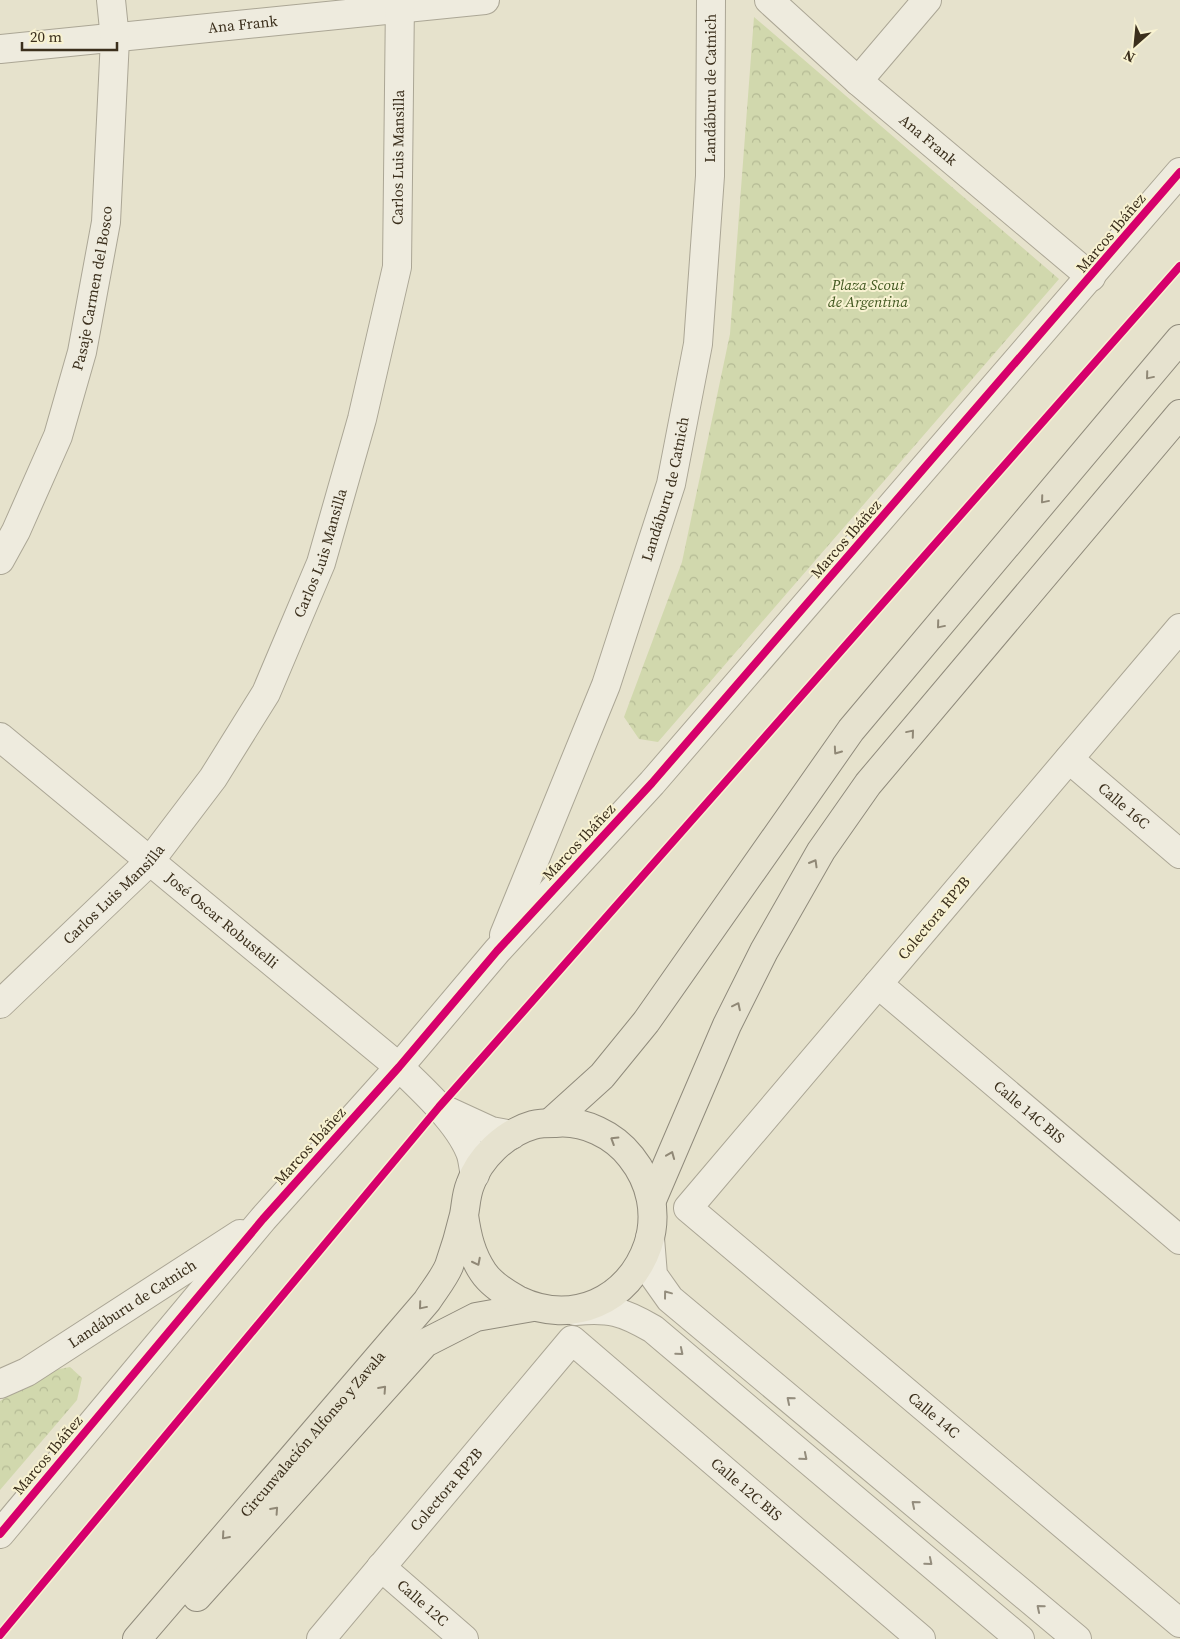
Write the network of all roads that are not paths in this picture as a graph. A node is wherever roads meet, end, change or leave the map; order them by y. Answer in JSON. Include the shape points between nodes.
{"nodes":[{"id":1,"x":112,"y":0,"type":"edge"},
{"id":2,"x":485,"y":0,"type":"edge"},
{"id":3,"x":711,"y":0,"type":"edge"},
{"id":4,"x":769,"y":0,"type":"edge"},
{"id":5,"x":927,"y":0,"type":"edge"},
{"id":6,"x":401,"y":4,"type":"edge"},
{"id":7,"x":115,"y":39,"type":"junction"},
{"id":8,"x":0,"y":49,"type":"edge"},
{"id":9,"x":858,"y":80,"type":"junction"},
{"id":10,"x":1180,"y":172,"type":"edge"},
{"id":11,"x":1092,"y":277,"type":"junction"},
{"id":12,"x":1180,"y":339,"type":"edge"},
{"id":13,"x":1180,"y":414,"type":"edge"},
{"id":14,"x":0,"y":560,"type":"edge"},
{"id":15,"x":1180,"y":628,"type":"edge"},
{"id":16,"x":0,"y":737,"type":"edge"},
{"id":17,"x":1069,"y":759,"type":"junction"},
{"id":18,"x":1180,"y":854,"type":"edge"},
{"id":19,"x":150,"y":861,"type":"junction"},
{"id":20,"x":497,"y":952,"type":"junction"},
{"id":21,"x":878,"y":984,"type":"junction"},
{"id":22,"x":0,"y":1004,"type":"edge"},
{"id":23,"x":399,"y":1067,"type":"junction"},
{"id":24,"x":439,"y":1107,"type":"junction"},
{"id":25,"x":550,"y":1123,"type":"junction"},
{"id":26,"x":512,"y":1135,"type":"junction"},
{"id":27,"x":475,"y":1175,"type":"junction"},
{"id":28,"x":652,"y":1200,"type":"junction"},
{"id":29,"x":688,"y":1208,"type":"joint"},
{"id":30,"x":464,"y":1215,"type":"junction"},
{"id":31,"x":263,"y":1218,"type":"junction"},
{"id":32,"x":650,"y":1238,"type":"junction"},
{"id":33,"x":1180,"y":1240,"type":"edge"},
{"id":34,"x":533,"y":1307,"type":"junction"},
{"id":35,"x":574,"y":1311,"type":"junction"},
{"id":36,"x":572,"y":1340,"type":"joint"},
{"id":37,"x":0,"y":1384,"type":"edge"},
{"id":38,"x":0,"y":1534,"type":"edge"},
{"id":39,"x":380,"y":1567,"type":"junction"},
{"id":40,"x":1180,"y":1624,"type":"edge"},
{"id":41,"x":137,"y":1639,"type":"edge"},
{"id":42,"x":162,"y":1639,"type":"edge"},
{"id":43,"x":321,"y":1639,"type":"edge"},
{"id":44,"x":464,"y":1639,"type":"edge"},
{"id":45,"x":921,"y":1639,"type":"edge"},
{"id":46,"x":1020,"y":1639,"type":"edge"},
{"id":47,"x":1077,"y":1639,"type":"edge"},
{"id":48,"x":1168,"y":1639,"type":"edge"}],
"edges":[{"from":1,"to":7,"type":"street","name":"Pasaje Carmen del Bosco"},
{"from":2,"to":6,"type":"street","name":"Ana Frank"},
{"from":3,"to":20,"type":"street","name":"Landáburu de Catnich","via":[[710,176],[698,344],[671,484],[606,685]]},
{"from":4,"to":9,"type":"street","name":"Ana Frank"},
{"from":5,"to":9,"type":"street"},
{"from":6,"to":7,"type":"street","name":"Ana Frank"},
{"from":6,"to":19,"type":"street","name":"Carlos Luis Mansilla","via":[[397,267],[362,418],[321,563],[266,693],[213,778]]},
{"from":7,"to":8,"type":"street","name":"Ana Frank"},
{"from":7,"to":14,"type":"street","name":"Pasaje Carmen del Bosco","via":[[106,222],[82,352],[58,436]]},
{"from":9,"to":11,"type":"street","name":"Ana Frank"},
{"from":10,"to":11,"type":"street","name":"Marcos Ibáñez"},
{"from":11,"to":20,"type":"street","name":"Marcos Ibáñez","via":[[652,783]]},
{"from":12,"to":25,"type":"main road","one_way":true,"via":[[851,730],[646,1022],[602,1076]]},
{"from":28,"to":13,"type":"main road","one_way":true,"via":[[727,1025],[764,951],[821,851],[868,784]]},
{"from":15,"to":17,"type":"street","name":"Colectora RP2B"},
{"from":16,"to":19,"type":"street","name":"José Oscar Robustelli"},
{"from":17,"to":18,"type":"street","name":"Calle 16C"},
{"from":17,"to":21,"type":"street","name":"Colectora RP2B"},
{"from":19,"to":22,"type":"street","name":"Carlos Luis Mansilla"},
{"from":19,"to":23,"type":"street","name":"José Oscar Robustelli"},
{"from":20,"to":23,"type":"street","name":"Marcos Ibáñez"},
{"from":21,"to":29,"type":"street","name":"Colectora RP2B"},
{"from":21,"to":33,"type":"street","name":"Calle 14C BIS"},
{"from":23,"to":24,"type":"street","name":"José Oscar Robustelli"},
{"from":23,"to":31,"type":"street","name":"Marcos Ibáñez"},
{"from":24,"to":26,"type":"street","via":[[491,1131]]},
{"from":24,"to":27,"type":"street","via":[[470,1152]]},
{"from":25,"to":26,"type":"main road","via":[[533,1125]]},
{"from":28,"to":25,"type":"main road","one_way":true,"via":[[641,1170],[622,1145],[594,1128]]},
{"from":26,"to":27,"type":"main road","via":[[483,1159]]},
{"from":27,"to":30,"type":"main road","via":[[469,1186]]},
{"from":28,"to":32,"type":"main road"},
{"from":29,"to":40,"type":"street","name":"Calle 14C"},
{"from":30,"to":34,"type":"main road","one_way":true,"via":[[469,1246],[483,1273],[505,1293]]},
{"from":30,"to":41,"type":"main road","name":"Circunvalación Alfonso y Zavala","one_way":true,"via":[[448,1268],[427,1301]]},
{"from":31,"to":37,"type":"street","name":"Landáburu de Catnich","via":[[26,1372]]},
{"from":31,"to":38,"type":"street","name":"Marcos Ibáñez"},
{"from":32,"to":35,"type":"main road","via":[[642,1262],[622,1286],[596,1304]]},
{"from":47,"to":32,"type":"street","one_way":true,"via":[[670,1299],[653,1275]]},
{"from":34,"to":35,"type":"main road"},
{"from":42,"to":34,"type":"main road","name":"Circunvalación Alfonso y Zavala","one_way":true,"via":[[425,1343],[476,1317]]},
{"from":35,"to":46,"type":"street","one_way":true,"via":[[602,1309],[628,1315],[653,1329]]},
{"from":36,"to":39,"type":"street","name":"Colectora RP2B"},
{"from":36,"to":45,"type":"street","name":"Calle 12C BIS"},
{"from":39,"to":43,"type":"street","name":"Colectora RP2B"},
{"from":39,"to":44,"type":"street","name":"Calle 12C"},
{"from":40,"to":48,"type":"street"}]}
